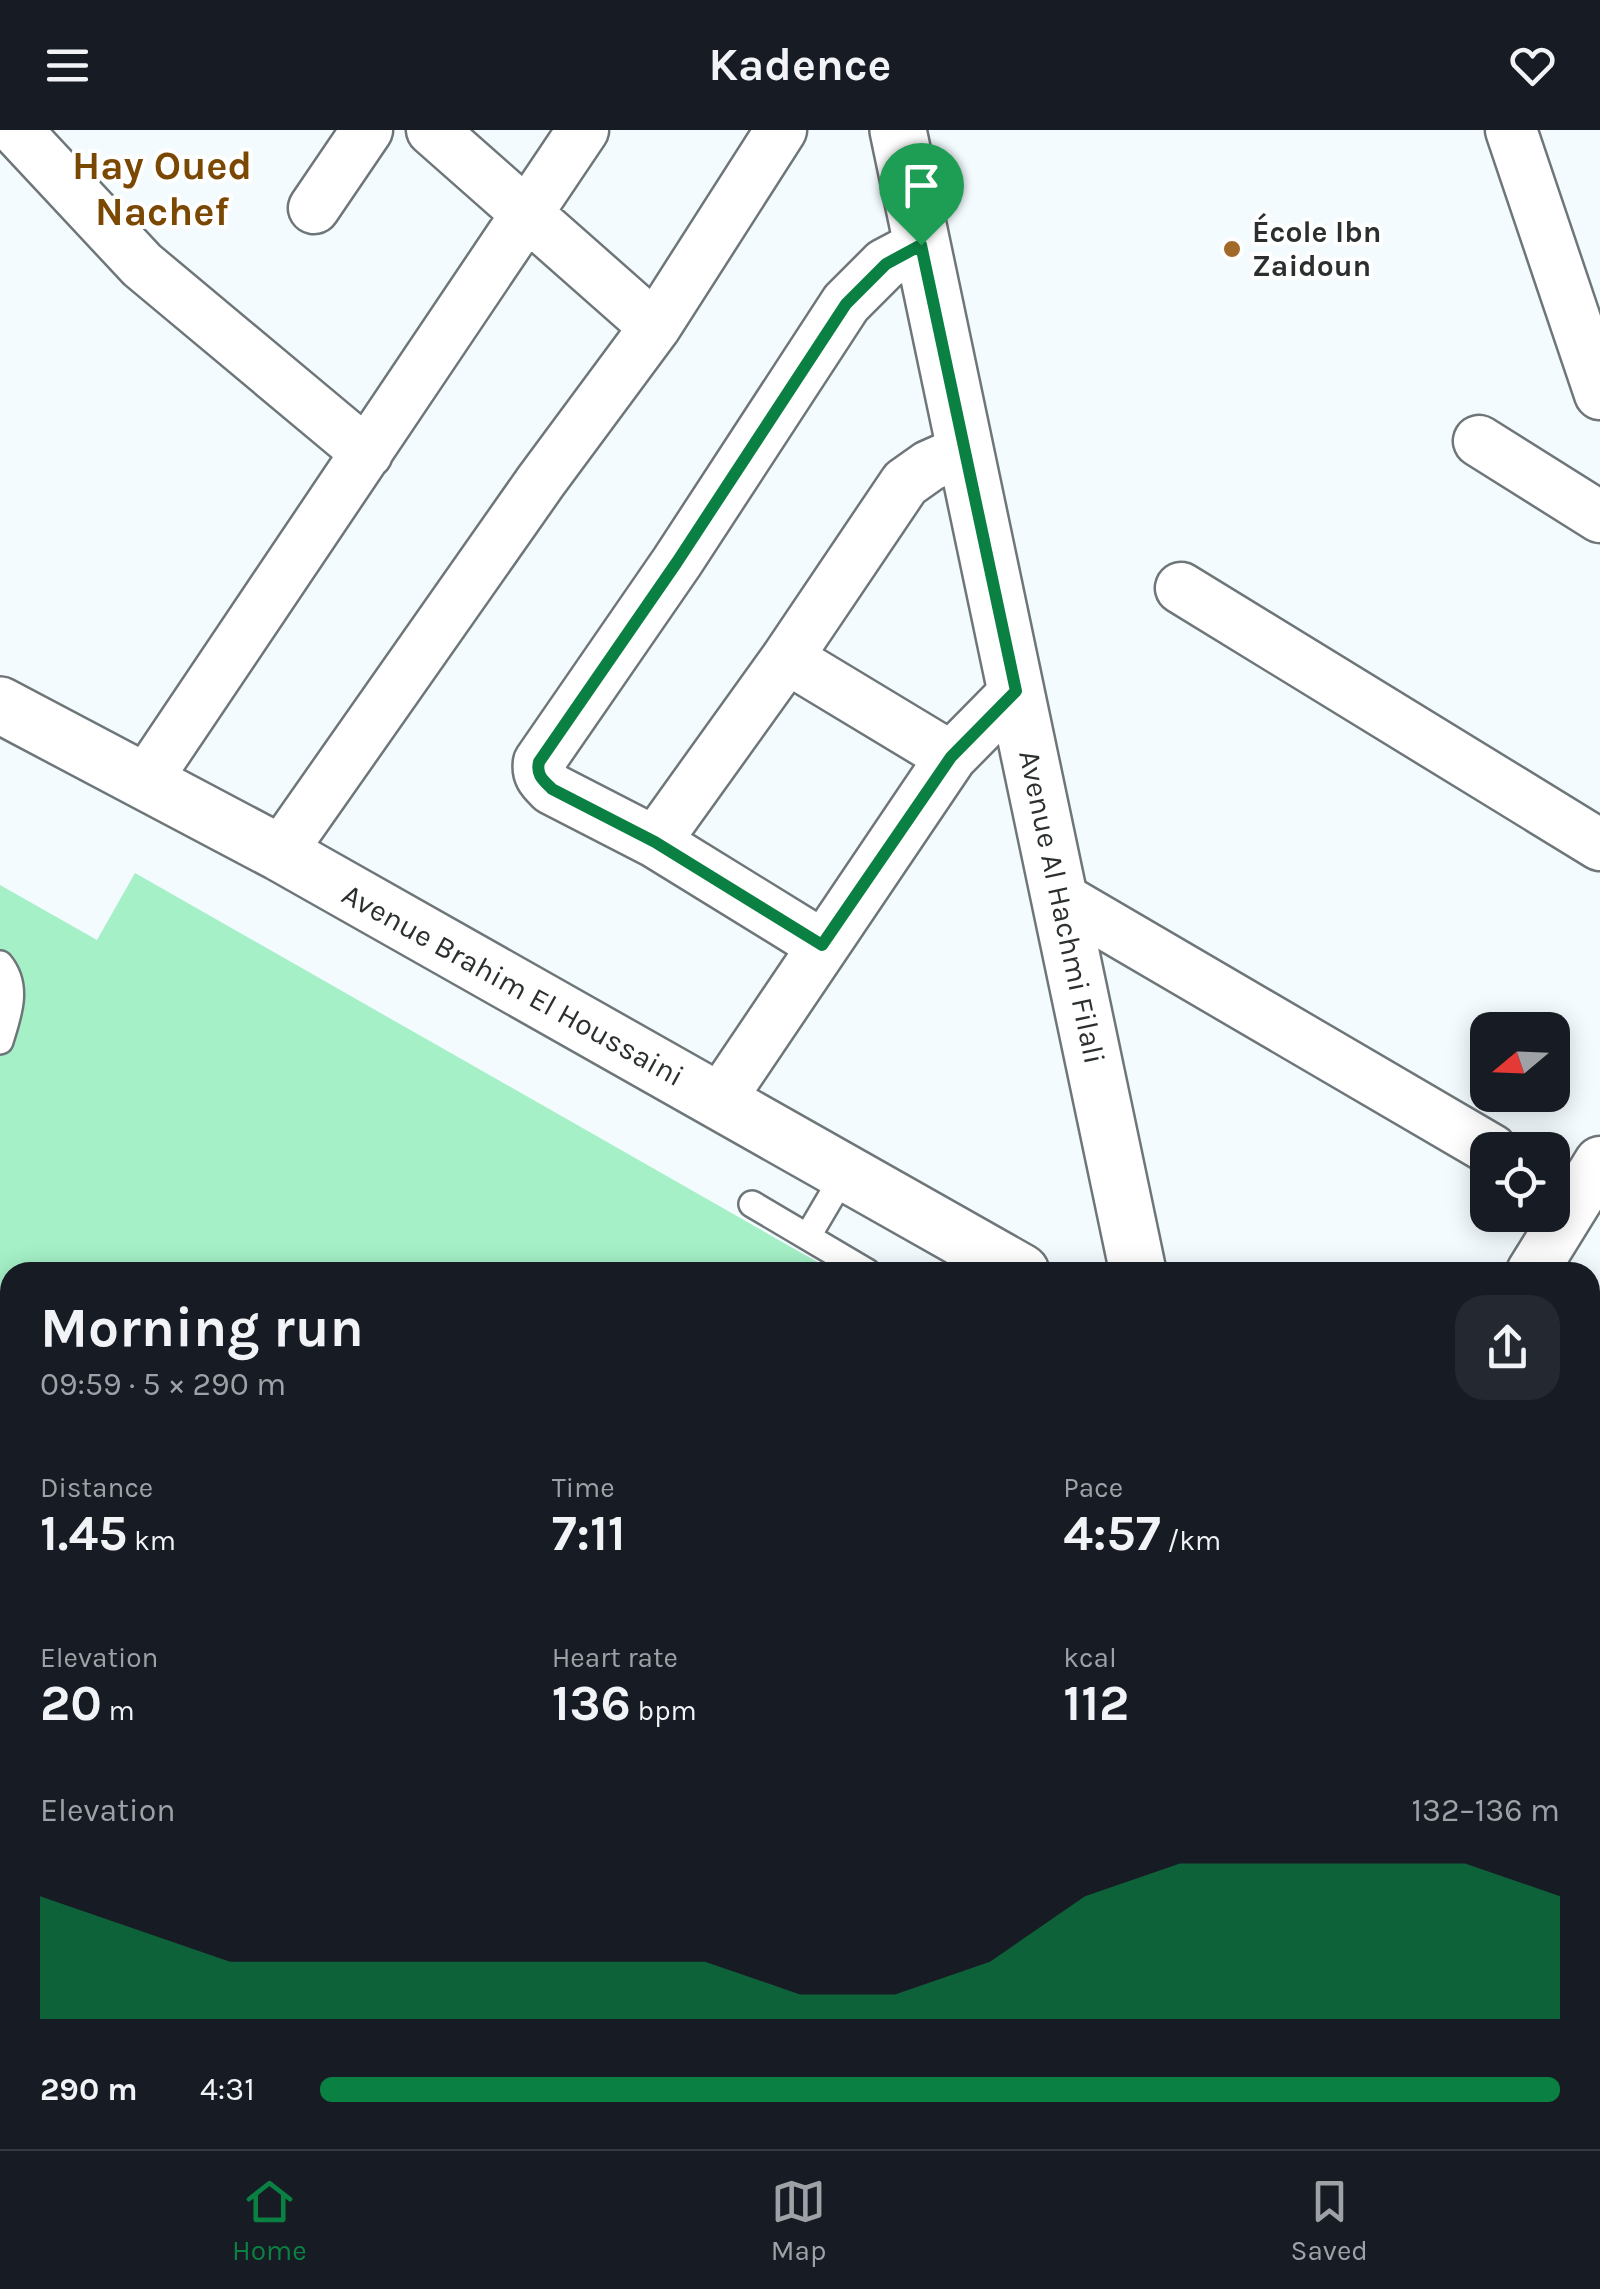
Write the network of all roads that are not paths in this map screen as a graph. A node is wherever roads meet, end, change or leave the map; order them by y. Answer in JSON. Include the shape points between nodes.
{"nodes":[{"id":1,"x":16,"y":130,"type":"edge"},
{"id":2,"x":367,"y":130,"type":"edge"},
{"id":3,"x":432,"y":130,"type":"edge"},
{"id":4,"x":584,"y":130,"type":"edge"},
{"id":5,"x":781,"y":130,"type":"edge"},
{"id":6,"x":898,"y":130,"type":"edge"},
{"id":7,"x":1512,"y":131,"type":"edge"},
{"id":8,"x":314,"y":208,"type":"dead end"},
{"id":9,"x":529,"y":214,"type":"junction"},
{"id":10,"x":921,"y":245,"type":"junction"},
{"id":11,"x":655,"y":327,"type":"junction"},
{"id":12,"x":1600,"y":394,"type":"edge"},
{"id":13,"x":1479,"y":441,"type":"dead end"},
{"id":14,"x":966,"y":450,"type":"junction"},
{"id":15,"x":367,"y":453,"type":"junction"},
{"id":16,"x":1595,"y":503,"type":"edge"},
{"id":17,"x":1182,"y":588,"type":"dead end"},
{"id":18,"x":787,"y":658,"type":"junction"},
{"id":19,"x":1016,"y":691,"type":"junction"},
{"id":20,"x":0,"y":704,"type":"edge"},
{"id":21,"x":951,"y":757,"type":"junction"},
{"id":22,"x":146,"y":780,"type":"junction"},
{"id":23,"x":655,"y":842,"type":"junction"},
{"id":24,"x":1600,"y":845,"type":"edge"},
{"id":25,"x":280,"y":853,"type":"junction"},
{"id":26,"x":1061,"y":898,"type":"junction"},
{"id":27,"x":822,"y":945,"type":"junction"},
{"id":28,"x":0,"y":964,"type":"edge"},
{"id":29,"x":0,"y":1041,"type":"edge"},
{"id":30,"x":719,"y":1101,"type":"junction"},
{"id":31,"x":1470,"y":1137,"type":"edge"},
{"id":32,"x":845,"y":1173,"type":"junction"},
{"id":33,"x":1582,"y":1190,"type":"edge"},
{"id":34,"x":752,"y":1204,"type":"dead end"},
{"id":35,"x":808,"y":1236,"type":"junction"},
{"id":36,"x":851,"y":1262,"type":"edge"},
{"id":37,"x":1003,"y":1262,"type":"edge"},
{"id":38,"x":1136,"y":1262,"type":"edge"},
{"id":39,"x":1538,"y":1262,"type":"edge"}],
"edges":[{"from":1,"to":15,"type":"street","via":[[142,265]]},
{"from":2,"to":8,"type":"street"},
{"from":3,"to":9,"type":"street"},
{"from":4,"to":9,"type":"street"},
{"from":5,"to":11,"type":"street"},
{"from":6,"to":10,"type":"street","name":"Avenue Al Hachmi Filali"},
{"from":7,"to":12,"type":"street"},
{"from":9,"to":11,"type":"street"},
{"from":9,"to":15,"type":"street"},
{"from":10,"to":14,"type":"street","name":"Avenue Al Hachmi Filali"},
{"from":10,"to":23,"type":"street","via":[[886,264],[846,304],[539,762],[539,774],[552,789]]},
{"from":11,"to":25,"type":"street"},
{"from":13,"to":16,"type":"street"},
{"from":14,"to":18,"type":"street","via":[[905,483]]},
{"from":14,"to":19,"type":"street","name":"Avenue Al Hachmi Filali"},
{"from":15,"to":22,"type":"street"},
{"from":17,"to":24,"type":"street"},
{"from":18,"to":21,"type":"street"},
{"from":18,"to":23,"type":"street"},
{"from":19,"to":21,"type":"street"},
{"from":19,"to":26,"type":"street","name":"Avenue Al Hachmi Filali"},
{"from":20,"to":22,"type":"street","name":"Avenue Brahim El Houssaini"},
{"from":21,"to":27,"type":"street"},
{"from":22,"to":25,"type":"street","name":"Avenue Brahim El Houssaini"},
{"from":23,"to":27,"type":"street"},
{"from":25,"to":30,"type":"street","name":"Avenue Brahim El Houssaini"},
{"from":26,"to":31,"type":"street"},
{"from":26,"to":38,"type":"street","name":"Avenue Al Hachmi Filali"},
{"from":27,"to":30,"type":"street"},
{"from":28,"to":29,"type":"lane","via":[[12,1000]]},
{"from":30,"to":32,"type":"street","name":"Avenue Brahim El Houssaini"},
{"from":32,"to":35,"type":"lane"},
{"from":32,"to":37,"type":"street","name":"Avenue Brahim El Houssaini"},
{"from":33,"to":39,"type":"street"},
{"from":34,"to":35,"type":"lane"},
{"from":35,"to":36,"type":"lane"}]}
